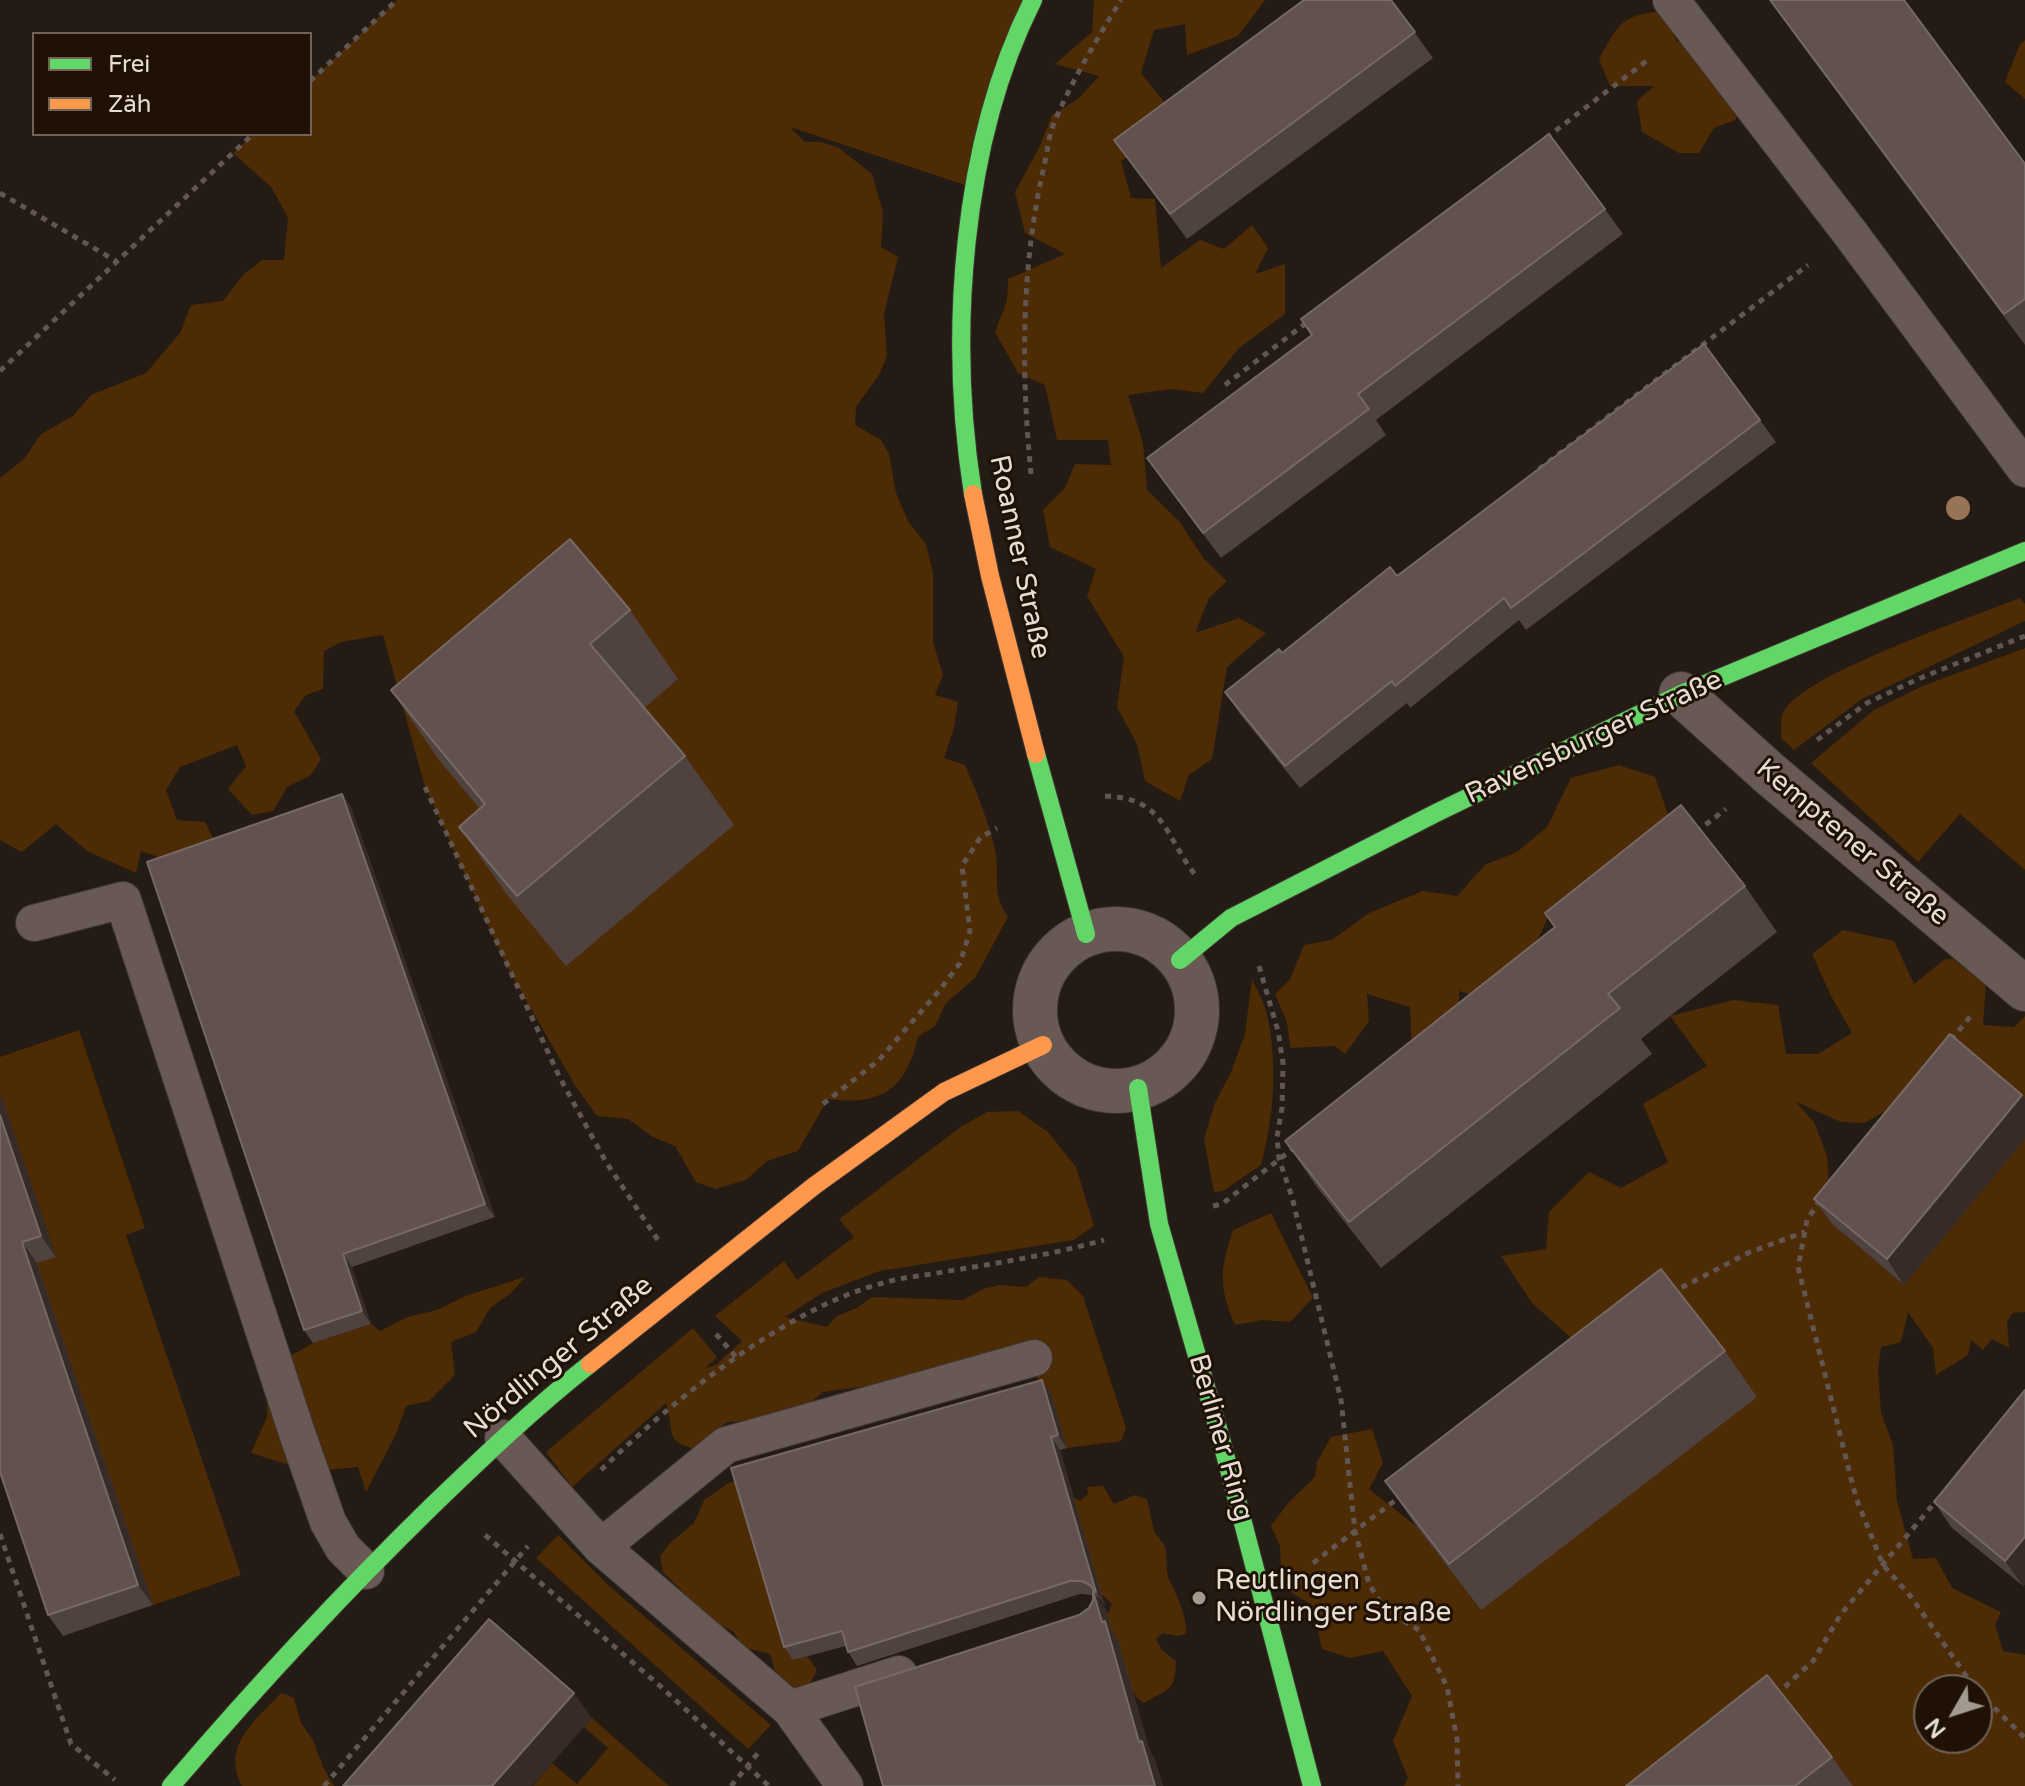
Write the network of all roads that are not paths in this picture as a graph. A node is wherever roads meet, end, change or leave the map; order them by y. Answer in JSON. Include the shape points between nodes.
{"nodes":[{"id":1,"x":1033,"y":0,"type":"edge"},
{"id":2,"x":1681,"y":13,"type":"edge"},
{"id":3,"x":2025,"y":469,"type":"edge"},
{"id":4,"x":2025,"y":551,"type":"edge"},
{"id":5,"x":1681,"y":694,"type":"junction"},
{"id":6,"x":34,"y":923,"type":"dead end"},
{"id":7,"x":1086,"y":934,"type":"junction"},
{"id":8,"x":1180,"y":960,"type":"junction"},
{"id":9,"x":2016,"y":981,"type":"edge"},
{"id":10,"x":1043,"y":1045,"type":"junction"},
{"id":11,"x":1138,"y":1088,"type":"junction"},
{"id":12,"x":1034,"y":1358,"type":"dead end"},
{"id":13,"x":503,"y":1438,"type":"junction"},
{"id":14,"x":601,"y":1547,"type":"junction"},
{"id":15,"x":366,"y":1571,"type":"junction"},
{"id":16,"x":923,"y":1666,"type":"edge"},
{"id":17,"x":790,"y":1709,"type":"junction"},
{"id":18,"x":171,"y":1786,"type":"edge"},
{"id":19,"x":845,"y":1786,"type":"edge"},
{"id":20,"x":1312,"y":1786,"type":"edge"}],
"edges":[{"from":1,"to":7,"type":"street","name":"Roanner Straße","via":[[994,97],[974,188],[963,280],[966,445],[979,534]]},
{"from":2,"to":3,"type":"lane"},
{"from":4,"to":5,"type":"street","name":"Ravensburger Straße"},
{"from":5,"to":8,"type":"street","name":"Ravensburger Straße","via":[[1231,918]]},
{"from":5,"to":9,"type":"street","name":"Kemptener Straße"},
{"from":6,"to":15,"type":"lane","via":[[123,900],[328,1522],[343,1548]]},
{"from":7,"to":8,"type":"street","via":[[1136,931],[1160,942]]},
{"from":7,"to":10,"type":"street","via":[[1067,945],[1042,976],[1036,998]]},
{"from":8,"to":11,"type":"street","via":[[1193,984],[1198,1010],[1193,1037],[1180,1061],[1160,1079]]},
{"from":10,"to":11,"type":"street","via":[[1055,1064],[1079,1083],[1107,1091]]},
{"from":10,"to":13,"type":"street","name":"Nördlinger Straße","via":[[944,1092],[826,1177]]},
{"from":11,"to":20,"type":"street","name":"Berliner Ring","via":[[1159,1224]]},
{"from":12,"to":14,"type":"lane","via":[[726,1445]]},
{"from":13,"to":14,"type":"lane"},
{"from":13,"to":15,"type":"street","name":"Nördlinger Straße"},
{"from":14,"to":17,"type":"lane"},
{"from":15,"to":18,"type":"street","name":"Nördlinger Straße"},
{"from":16,"to":17,"type":"lane"},
{"from":17,"to":19,"type":"lane"}]}
